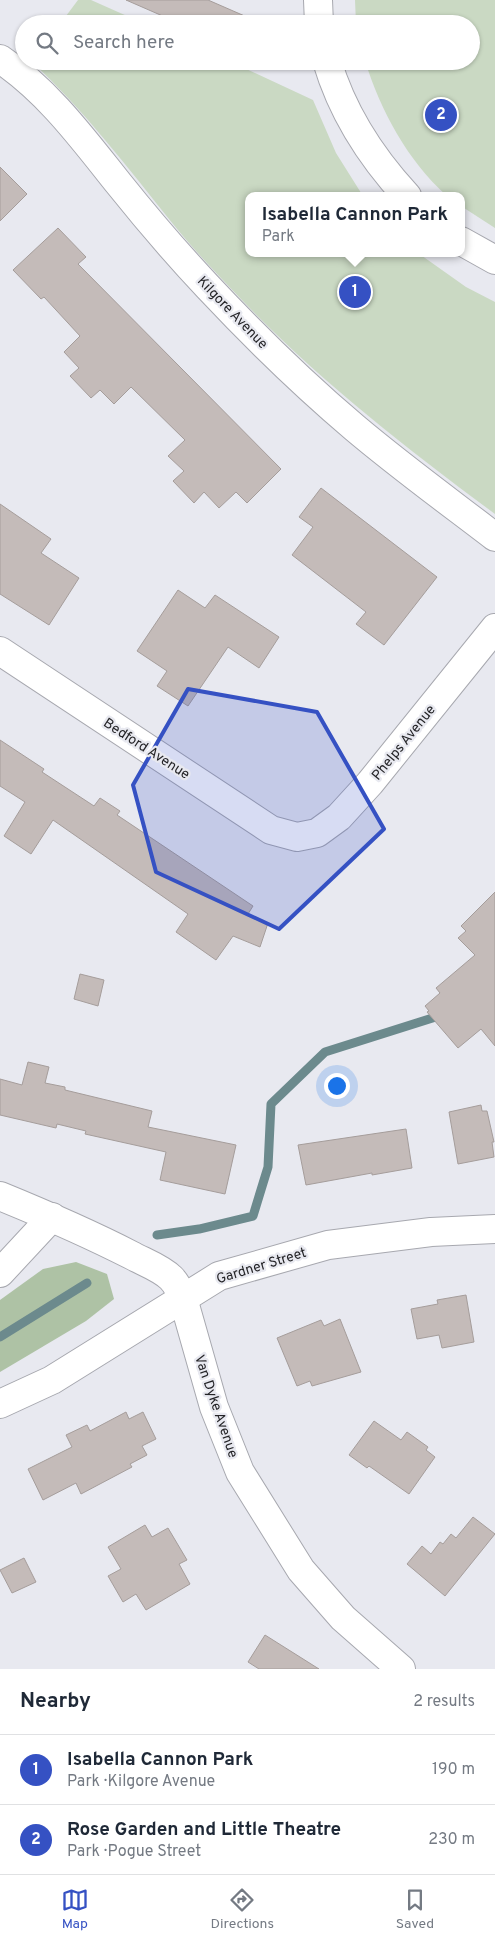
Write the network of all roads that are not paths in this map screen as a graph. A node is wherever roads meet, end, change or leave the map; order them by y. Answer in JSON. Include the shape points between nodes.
{"nodes":[{"id":1,"x":318,"y":0,"type":"edge"},
{"id":2,"x":319,"y":15,"type":"edge"},
{"id":3,"x":1,"y":63,"type":"edge"},
{"id":4,"x":330,"y":70,"type":"edge"},
{"id":5,"x":404,"y":192,"type":"edge"},
{"id":6,"x":465,"y":244,"type":"edge"},
{"id":7,"x":495,"y":260,"type":"edge"},
{"id":8,"x":495,"y":537,"type":"edge"},
{"id":9,"x":495,"y":628,"type":"edge"},
{"id":10,"x":0,"y":651,"type":"edge"},
{"id":11,"x":296,"y":837,"type":"joint"},
{"id":12,"x":0,"y":1196,"type":"edge"},
{"id":13,"x":52,"y":1217,"type":"junction"},
{"id":14,"x":495,"y":1229,"type":"edge"},
{"id":15,"x":0,"y":1273,"type":"edge"},
{"id":16,"x":183,"y":1298,"type":"junction"},
{"id":17,"x":0,"y":1404,"type":"edge"},
{"id":18,"x":401,"y":1669,"type":"edge"}],
"edges":[{"from":1,"to":2,"type":"street"},
{"from":3,"to":8,"type":"street","name":"Kilgore Avenue","via":[[42,92],[144,216],[256,337],[354,427]]},
{"from":4,"to":5,"type":"street","via":[[344,107],[368,148]]},
{"from":6,"to":7,"type":"street"},
{"from":9,"to":11,"type":"street","name":"Phelps Avenue","via":[[339,817],[317,833]]},
{"from":10,"to":11,"type":"street","name":"Bedford Avenue","via":[[272,830]]},
{"from":12,"to":13,"type":"street","name":"Van Dyke Avenue"},
{"from":13,"to":15,"type":"street"},
{"from":13,"to":16,"type":"street","name":"Van Dyke Avenue","via":[[162,1271],[172,1278]]},
{"from":14,"to":16,"type":"street","name":"Gardner Street","via":[[430,1232],[328,1245],[219,1276]]},
{"from":16,"to":17,"type":"street","name":"Gardner Street","via":[[52,1380]]},
{"from":16,"to":18,"type":"street","name":"Van Dyke Avenue","via":[[214,1407],[240,1472],[301,1570],[343,1618]]}]}
